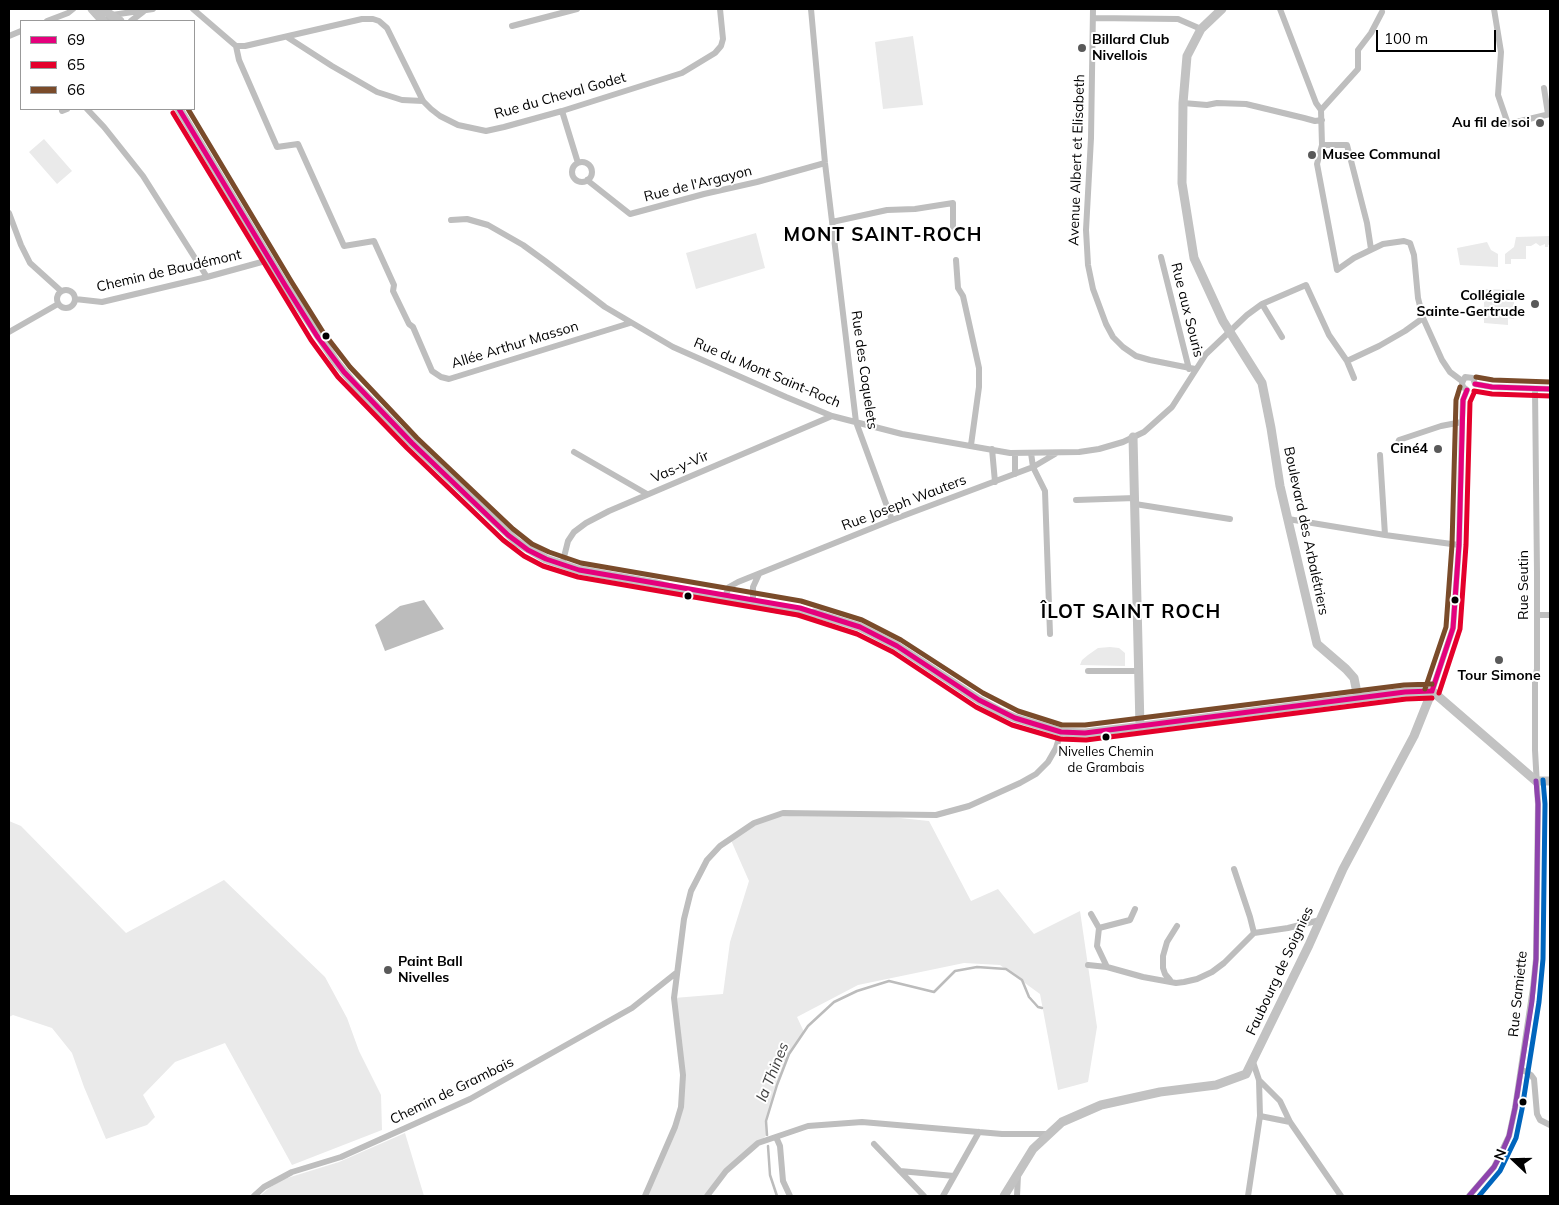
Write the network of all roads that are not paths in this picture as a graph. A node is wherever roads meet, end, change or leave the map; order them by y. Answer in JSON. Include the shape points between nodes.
{"nodes":[{"id":1,"x":73,"y":9,"type":"edge"},
{"id":2,"x":92,"y":9,"type":"edge"},
{"id":3,"x":102,"y":9,"type":"edge"},
{"id":4,"x":153,"y":9,"type":"edge"},
{"id":5,"x":193,"y":9,"type":"edge"},
{"id":6,"x":576,"y":9,"type":"edge"},
{"id":7,"x":720,"y":9,"type":"edge"},
{"id":8,"x":811,"y":9,"type":"edge"},
{"id":9,"x":1093,"y":9,"type":"edge"},
{"id":10,"x":1222,"y":9,"type":"edge"},
{"id":11,"x":1280,"y":9,"type":"edge"},
{"id":12,"x":1494,"y":9,"type":"edge"},
{"id":13,"x":145,"y":11,"type":"junction"},
{"id":14,"x":1382,"y":12,"type":"dead end"},
{"id":15,"x":1093,"y":18,"type":"junction"},
{"id":16,"x":106,"y":19,"type":"edge"},
{"id":17,"x":49,"y":20,"type":"edge"},
{"id":18,"x":132,"y":20,"type":"edge"},
{"id":19,"x":512,"y":26,"type":"dead end"},
{"id":20,"x":1201,"y":29,"type":"junction"},
{"id":21,"x":287,"y":37,"type":"junction"},
{"id":22,"x":236,"y":46,"type":"junction"},
{"id":23,"x":1544,"y":88,"type":"dead end"},
{"id":24,"x":423,"y":101,"type":"junction"},
{"id":25,"x":1183,"y":103,"type":"junction"},
{"id":26,"x":88,"y":110,"type":"edge"},
{"id":27,"x":180,"y":110,"type":"edge"},
{"id":28,"x":562,"y":110,"type":"junction"},
{"id":29,"x":1321,"y":110,"type":"junction"},
{"id":30,"x":1549,"y":114,"type":"edge"},
{"id":31,"x":1322,"y":120,"type":"junction"},
{"id":32,"x":1322,"y":145,"type":"junction"},
{"id":33,"x":578,"y":163,"type":"junction"},
{"id":34,"x":825,"y":163,"type":"junction"},
{"id":35,"x":587,"y":180,"type":"junction"},
{"id":36,"x":9,"y":213,"type":"edge"},
{"id":37,"x":451,"y":220,"type":"dead end"},
{"id":38,"x":832,"y":222,"type":"junction"},
{"id":39,"x":953,"y":230,"type":"dead end"},
{"id":40,"x":1371,"y":249,"type":"junction"},
{"id":41,"x":1161,"y":257,"type":"dead end"},
{"id":42,"x":269,"y":260,"type":"junction"},
{"id":43,"x":956,"y":260,"type":"dead end"},
{"id":44,"x":207,"y":277,"type":"junction"},
{"id":45,"x":61,"y":291,"type":"junction"},
{"id":46,"x":75,"y":299,"type":"junction"},
{"id":47,"x":58,"y":304,"type":"junction"},
{"id":48,"x":1262,"y":304,"type":"junction"},
{"id":49,"x":1423,"y":318,"type":"junction"},
{"id":50,"x":630,"y":323,"type":"junction"},
{"id":51,"x":1231,"y":331,"type":"junction"},
{"id":52,"x":9,"y":332,"type":"edge"},
{"id":53,"x":1282,"y":337,"type":"dead end"},
{"id":54,"x":1347,"y":361,"type":"junction"},
{"id":55,"x":1192,"y":369,"type":"junction"},
{"id":56,"x":1354,"y":378,"type":"dead end"},
{"id":57,"x":1462,"y":381,"type":"junction"},
{"id":58,"x":1475,"y":384,"type":"junction"},
{"id":59,"x":1535,"y":389,"type":"junction"},
{"id":60,"x":1550,"y":389,"type":"edge"},
{"id":61,"x":1467,"y":390,"type":"junction"},
{"id":62,"x":832,"y":416,"type":"junction"},
{"id":63,"x":856,"y":422,"type":"junction"},
{"id":64,"x":1462,"y":422,"type":"junction"},
{"id":65,"x":1133,"y":437,"type":"junction"},
{"id":66,"x":1398,"y":443,"type":"dead end"},
{"id":67,"x":971,"y":446,"type":"junction"},
{"id":68,"x":992,"y":450,"type":"junction"},
{"id":69,"x":574,"y":452,"type":"dead end"},
{"id":70,"x":1015,"y":453,"type":"junction"},
{"id":71,"x":1031,"y":453,"type":"junction"},
{"id":72,"x":1059,"y":453,"type":"junction"},
{"id":73,"x":1380,"y":455,"type":"dead end"},
{"id":74,"x":1033,"y":467,"type":"junction"},
{"id":75,"x":1015,"y":474,"type":"junction"},
{"id":76,"x":995,"y":482,"type":"junction"},
{"id":77,"x":647,"y":494,"type":"junction"},
{"id":78,"x":1076,"y":500,"type":"dead end"},
{"id":79,"x":1135,"y":501,"type":"junction"},
{"id":80,"x":1230,"y":519,"type":"dead end"},
{"id":81,"x":892,"y":520,"type":"junction"},
{"id":82,"x":1288,"y":520,"type":"junction"},
{"id":83,"x":1384,"y":535,"type":"junction"},
{"id":84,"x":1459,"y":545,"type":"junction"},
{"id":85,"x":562,"y":565,"type":"junction"},
{"id":86,"x":759,"y":574,"type":"junction"},
{"id":87,"x":725,"y":596,"type":"junction"},
{"id":88,"x":753,"y":602,"type":"junction"},
{"id":89,"x":1537,"y":615,"type":"junction"},
{"id":90,"x":1550,"y":615,"type":"edge"},
{"id":91,"x":1050,"y":634,"type":"dead end"},
{"id":92,"x":1138,"y":670,"type":"junction"},
{"id":93,"x":1088,"y":671,"type":"dead end"},
{"id":94,"x":1432,"y":690,"type":"junction"},
{"id":95,"x":1358,"y":698,"type":"junction"},
{"id":96,"x":1140,"y":727,"type":"junction"},
{"id":97,"x":1061,"y":732,"type":"junction"},
{"id":98,"x":1536,"y":781,"type":"junction"},
{"id":99,"x":1550,"y":781,"type":"edge"},
{"id":100,"x":1234,"y":869,"type":"dead end"},
{"id":101,"x":1135,"y":909,"type":"dead end"},
{"id":102,"x":1091,"y":914,"type":"dead end"},
{"id":103,"x":1320,"y":920,"type":"junction"},
{"id":104,"x":1177,"y":926,"type":"dead end"},
{"id":105,"x":1099,"y":928,"type":"junction"},
{"id":106,"x":1254,"y":933,"type":"junction"},
{"id":107,"x":1088,"y":965,"type":"dead end"},
{"id":108,"x":1107,"y":967,"type":"junction"},
{"id":109,"x":676,"y":973,"type":"junction"},
{"id":110,"x":1170,"y":980,"type":"junction"},
{"id":111,"x":1253,"y":1062,"type":"junction"},
{"id":112,"x":1521,"y":1069,"type":"junction"},
{"id":113,"x":1259,"y":1080,"type":"junction"},
{"id":114,"x":1260,"y":1116,"type":"junction"},
{"id":115,"x":1290,"y":1122,"type":"junction"},
{"id":116,"x":1550,"y":1125,"type":"edge"},
{"id":117,"x":980,"y":1132,"type":"junction"},
{"id":118,"x":1047,"y":1134,"type":"junction"},
{"id":119,"x":776,"y":1137,"type":"junction"},
{"id":120,"x":874,"y":1144,"type":"dead end"},
{"id":121,"x":1018,"y":1171,"type":"junction"},
{"id":122,"x":900,"y":1172,"type":"junction"},
{"id":123,"x":954,"y":1176,"type":"junction"},
{"id":124,"x":254,"y":1196,"type":"edge"},
{"id":125,"x":645,"y":1196,"type":"edge"},
{"id":126,"x":707,"y":1196,"type":"edge"},
{"id":127,"x":790,"y":1196,"type":"edge"},
{"id":128,"x":924,"y":1196,"type":"edge"},
{"id":129,"x":944,"y":1196,"type":"edge"},
{"id":130,"x":1004,"y":1196,"type":"edge"},
{"id":131,"x":1017,"y":1196,"type":"edge"},
{"id":132,"x":1248,"y":1196,"type":"edge"},
{"id":133,"x":1341,"y":1196,"type":"edge"},
{"id":134,"x":1469,"y":1196,"type":"edge"}],
"edges":[{"from":1,"to":17,"type":"street"},
{"from":2,"to":16,"type":"main road"},
{"from":3,"to":16,"type":"main road"},
{"from":4,"to":13,"type":"street"},
{"from":5,"to":22,"type":"street"},
{"from":6,"to":19,"type":"street"},
{"from":7,"to":28,"type":"street","name":"Rue du Cheval Godet","via":[[723,39],[716,53],[682,73]]},
{"from":8,"to":34,"type":"street","name":"Rue des Coquelets"},
{"from":9,"to":15,"type":"street","name":"Avenue Albert et Elisabeth"},
{"from":10,"to":20,"type":"main road","name":"Boulevard des Arbalétriers"},
{"from":11,"to":29,"type":"street"},
{"from":12,"to":30,"type":"street","via":[[1500,52],[1498,95],[1508,124]]},
{"from":13,"to":16,"type":"street"},
{"from":13,"to":18,"type":"street"},
{"from":14,"to":29,"type":"street","via":[[1358,50],[1358,69]]},
{"from":15,"to":20,"type":"street","via":[[1178,19]]},
{"from":15,"to":55,"type":"street","name":"Avenue Albert et Elisabeth","via":[[1086,230],[1093,289],[1106,324],[1123,347],[1136,356]]},
{"from":20,"to":25,"type":"main road","name":"Boulevard des Arbalétriers","via":[[1187,56]]},
{"from":21,"to":22,"type":"street","name":"Rue du Cheval Godet"},
{"from":21,"to":24,"type":"street","via":[[377,92],[402,100]]},
{"from":21,"to":24,"type":"street","name":"Rue du Cheval Godet","via":[[362,19],[379,21],[393,39]]},
{"from":22,"to":50,"type":"street","name":"Allée Arthur Masson","via":[[238,60],[277,147],[298,144],[344,246],[374,241],[394,285],[393,290],[432,371],[450,379]]},
{"from":23,"to":30,"type":"street"},
{"from":24,"to":28,"type":"street","name":"Rue du Cheval Godet","via":[[440,116],[458,125],[486,131]]},
{"from":25,"to":31,"type":"street","via":[[1246,104]]},
{"from":25,"to":51,"type":"main road","name":"Boulevard des Arbalétriers","via":[[1182,183],[1194,258],[1223,321]]},
{"from":26,"to":44,"type":"street","via":[[143,176]]},
{"from":27,"to":42,"type":"main road"},
{"from":28,"to":33,"type":"street"},
{"from":29,"to":31,"type":"street"},
{"from":31,"to":32,"type":"street"},
{"from":32,"to":40,"type":"street","via":[[1347,145]]},
{"from":32,"to":40,"type":"street","via":[[1317,164],[1337,270]]},
{"from":33,"to":35,"type":"street","via":[[586,162],[591,168]]},
{"from":33,"to":35,"type":"street","via":[[573,174],[579,181]]},
{"from":34,"to":35,"type":"street","name":"Rue de l'Argayon","via":[[630,214]]},
{"from":34,"to":38,"type":"street","name":"Rue des Coquelets"},
{"from":36,"to":45,"type":"street","via":[[30,263]]},
{"from":37,"to":50,"type":"street","name":"Rue du Mont Saint-Roch","via":[[467,219],[488,224],[523,245]]},
{"from":38,"to":39,"type":"street","via":[[887,210],[953,203]]},
{"from":38,"to":63,"type":"street","name":"Rue des Coquelets"},
{"from":40,"to":49,"type":"street","via":[[1404,240],[1410,243]]},
{"from":41,"to":55,"type":"street","name":"Rue aux Souris"},
{"from":42,"to":44,"type":"street","name":"Chemin de Baudémont"},
{"from":42,"to":85,"type":"main road","via":[[317,336],[361,391],[508,535],[528,550]]},
{"from":43,"to":67,"type":"street","via":[[958,288],[963,296],[978,368],[979,387]]},
{"from":44,"to":46,"type":"street","name":"Chemin de Baudémont","via":[[102,302]]},
{"from":45,"to":46,"type":"street","name":"Chemin de Baudémont","via":[[70,291]]},
{"from":45,"to":47,"type":"street"},
{"from":46,"to":47,"type":"street","name":"Chemin de Baudémont","via":[[69,307]]},
{"from":47,"to":52,"type":"street","name":"Chemin de Baudémont"},
{"from":48,"to":51,"type":"street","name":"Rue du Mont Saint-Roch"},
{"from":48,"to":53,"type":"street"},
{"from":48,"to":54,"type":"street","name":"Rue du Mont Saint-Roch","via":[[1306,285],[1329,335]]},
{"from":49,"to":54,"type":"street","via":[[1379,346]]},
{"from":49,"to":57,"type":"street","via":[[1442,360]]},
{"from":50,"to":62,"type":"street","name":"Rue du Mont Saint-Roch","via":[[673,347]]},
{"from":51,"to":55,"type":"street","name":"Rue du Mont Saint-Roch"},
{"from":51,"to":82,"type":"main road","name":"Boulevard des Arbalétriers","via":[[1262,383]]},
{"from":54,"to":56,"type":"street"},
{"from":55,"to":65,"type":"street","name":"Rue du Mont Saint-Roch","via":[[1172,408],[1144,432]]},
{"from":57,"to":58,"type":"street","via":[[1470,377]]},
{"from":57,"to":61,"type":"street"},
{"from":58,"to":59,"type":"street"},
{"from":58,"to":61,"type":"street"},
{"from":59,"to":60,"type":"street"},
{"from":59,"to":89,"type":"street","name":"Rue Seutin"},
{"from":61,"to":64,"type":"street"},
{"from":62,"to":63,"type":"street","name":"Rue du Mont Saint-Roch"},
{"from":62,"to":77,"type":"street","name":"Vas-y-Vir"},
{"from":63,"to":67,"type":"street","name":"Rue du Mont Saint-Roch"},
{"from":63,"to":81,"type":"street","name":"Rue des Coquelets"},
{"from":64,"to":66,"type":"street","via":[[1440,426]]},
{"from":64,"to":84,"type":"street"},
{"from":65,"to":72,"type":"street","name":"Rue du Mont Saint-Roch","via":[[1099,449]]},
{"from":65,"to":79,"type":"main road"},
{"from":67,"to":68,"type":"street","name":"Rue du Mont Saint-Roch"},
{"from":68,"to":70,"type":"street","name":"Rue du Mont Saint-Roch"},
{"from":68,"to":76,"type":"street"},
{"from":69,"to":77,"type":"street"},
{"from":70,"to":71,"type":"street","name":"Rue du Mont Saint-Roch"},
{"from":70,"to":75,"type":"street"},
{"from":71,"to":72,"type":"street","name":"Rue du Mont Saint-Roch"},
{"from":71,"to":74,"type":"street"},
{"from":72,"to":74,"type":"street","name":"Rue Joseph Wauters"},
{"from":73,"to":83,"type":"street"},
{"from":74,"to":75,"type":"street","name":"Rue Joseph Wauters"},
{"from":74,"to":91,"type":"street","via":[[1045,491]]},
{"from":75,"to":76,"type":"street","name":"Rue Joseph Wauters"},
{"from":76,"to":81,"type":"street","name":"Rue Joseph Wauters"},
{"from":77,"to":85,"type":"street","name":"Vas-y-Vir","via":[[586,522],[574,532]]},
{"from":78,"to":79,"type":"street"},
{"from":79,"to":80,"type":"street"},
{"from":79,"to":92,"type":"main road"},
{"from":81,"to":86,"type":"street","name":"Rue Joseph Wauters"},
{"from":82,"to":83,"type":"street"},
{"from":82,"to":95,"type":"main road","name":"Boulevard des Arbalétriers","via":[[1316,644],[1354,678]]},
{"from":83,"to":84,"type":"street"},
{"from":84,"to":94,"type":"street","via":[[1452,628]]},
{"from":85,"to":87,"type":"main road","via":[[682,591]]},
{"from":86,"to":87,"type":"street","name":"Rue Joseph Wauters","via":[[729,587]]},
{"from":86,"to":88,"type":"street","via":[[753,587]]},
{"from":87,"to":88,"type":"main road"},
{"from":88,"to":97,"type":"main road","via":[[820,614],[860,627],[897,646],[999,711]]},
{"from":89,"to":90,"type":"street"},
{"from":89,"to":98,"type":"street","name":"Rue Seutin"},
{"from":92,"to":93,"type":"street"},
{"from":92,"to":96,"type":"main road"},
{"from":94,"to":95,"type":"main road"},
{"from":94,"to":98,"type":"main road"},
{"from":94,"to":103,"type":"main road","name":"Faubourg de Soignies","via":[[1414,736],[1342,869]]},
{"from":95,"to":96,"type":"main road"},
{"from":96,"to":97,"type":"main road","via":[[1085,733]]},
{"from":97,"to":109,"type":"street","via":[[1048,762],[1036,774],[969,806],[936,815],[791,812],[754,822],[720,846],[697,876],[684,919]]},
{"from":98,"to":99,"type":"main road"},
{"from":98,"to":112,"type":"street","name":"Rue Samiette","via":[[1536,959]]},
{"from":100,"to":106,"type":"street"},
{"from":101,"to":105,"type":"street","via":[[1130,920]]},
{"from":102,"to":105,"type":"street"},
{"from":103,"to":106,"type":"street"},
{"from":103,"to":111,"type":"main road","name":"Faubourg de Soignies"},
{"from":104,"to":110,"type":"street","via":[[1163,956],[1163,968]]},
{"from":105,"to":108,"type":"street","via":[[1097,946]]},
{"from":106,"to":110,"type":"street","via":[[1212,972],[1184,982]]},
{"from":107,"to":108,"type":"street"},
{"from":108,"to":110,"type":"street","via":[[1143,977]]},
{"from":109,"to":124,"type":"street","name":"Chemin de Grambais","via":[[632,1008],[478,1094],[341,1156],[292,1172],[264,1186]]},
{"from":109,"to":125,"type":"street","via":[[674,998],[683,1076],[681,1107]]},
{"from":111,"to":113,"type":"street"},
{"from":111,"to":118,"type":"main road","name":"Faubourg de Soignies","via":[[1246,1074],[1236,1078],[1102,1105],[1062,1122]]},
{"from":112,"to":116,"type":"street","via":[[1534,1079],[1537,1114],[1540,1120]]},
{"from":112,"to":134,"type":"street","name":"Rue Samiette","via":[[1509,1136],[1494,1167]]},
{"from":113,"to":114,"type":"street"},
{"from":113,"to":115,"type":"street","via":[[1280,1101]]},
{"from":114,"to":115,"type":"street"},
{"from":114,"to":132,"type":"street"},
{"from":115,"to":133,"type":"street"},
{"from":117,"to":118,"type":"street"},
{"from":117,"to":119,"type":"street","via":[[862,1122],[808,1126]]},
{"from":117,"to":123,"type":"street"},
{"from":118,"to":121,"type":"main road","name":"Faubourg de Soignies"},
{"from":119,"to":126,"type":"street","via":[[758,1143],[726,1171]]},
{"from":119,"to":127,"type":"street","via":[[780,1146],[783,1181]]},
{"from":120,"to":122,"type":"street"},
{"from":121,"to":130,"type":"main road","name":"Faubourg de Soignies"},
{"from":121,"to":131,"type":"street"},
{"from":122,"to":123,"type":"street"},
{"from":122,"to":128,"type":"street"},
{"from":123,"to":129,"type":"street"}]}
